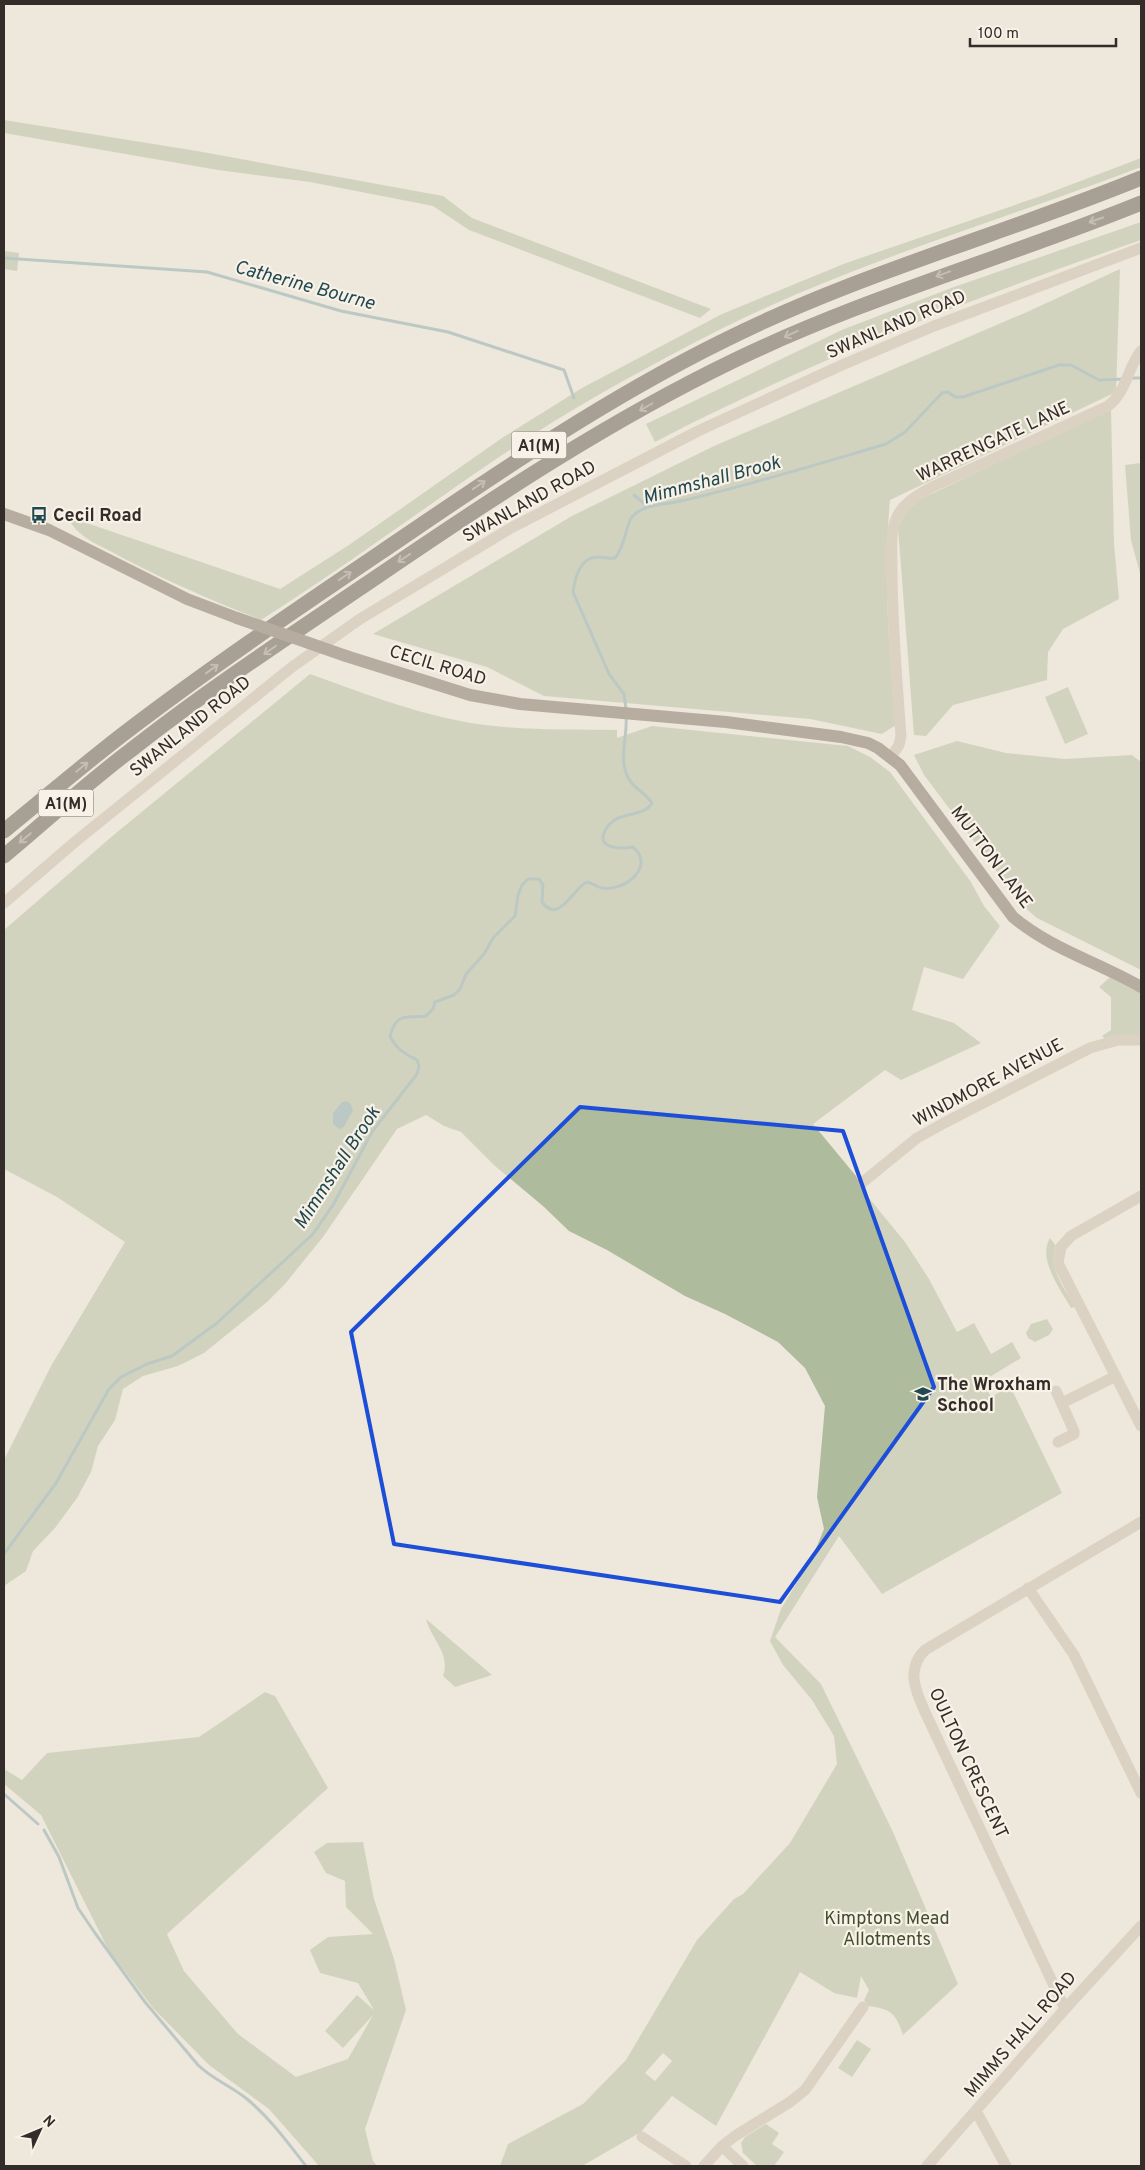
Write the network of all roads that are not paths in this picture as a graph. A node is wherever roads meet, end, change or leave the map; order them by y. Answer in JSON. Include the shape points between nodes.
{"nodes":[{"id":1,"x":1141,"y":178,"type":"edge"},
{"id":2,"x":1141,"y":203,"type":"edge"},
{"id":3,"x":1141,"y":248,"type":"edge"},
{"id":4,"x":1141,"y":351,"type":"edge"},
{"id":5,"x":4,"y":514,"type":"edge"},
{"id":6,"x":889,"y":755,"type":"junction"},
{"id":7,"x":4,"y":831,"type":"edge"},
{"id":8,"x":4,"y":856,"type":"edge"},
{"id":9,"x":4,"y":903,"type":"edge"},
{"id":10,"x":1141,"y":987,"type":"edge"},
{"id":11,"x":1141,"y":1040,"type":"edge"},
{"id":12,"x":863,"y":1182,"type":"dead end"},
{"id":13,"x":1141,"y":1196,"type":"edge"},
{"id":14,"x":1116,"y":1376,"type":"junction"},
{"id":15,"x":1056,"y":1391,"type":"dead end"},
{"id":16,"x":1062,"y":1403,"type":"junction"},
{"id":17,"x":1141,"y":1426,"type":"edge"},
{"id":18,"x":1058,"y":1442,"type":"dead end"},
{"id":19,"x":1141,"y":1522,"type":"edge"},
{"id":20,"x":1028,"y":1588,"type":"junction"},
{"id":21,"x":1141,"y":1793,"type":"edge"},
{"id":22,"x":1141,"y":1926,"type":"edge"},
{"id":23,"x":863,"y":2007,"type":"dead end"},
{"id":24,"x":1065,"y":2009,"type":"junction"},
{"id":25,"x":976,"y":2111,"type":"junction"},
{"id":26,"x":642,"y":2137,"type":"dead end"},
{"id":27,"x":722,"y":2146,"type":"junction"},
{"id":28,"x":686,"y":2166,"type":"edge"},
{"id":29,"x":704,"y":2166,"type":"edge"},
{"id":30,"x":743,"y":2166,"type":"edge"},
{"id":31,"x":927,"y":2166,"type":"edge"},
{"id":32,"x":1006,"y":2166,"type":"edge"}],
"edges":[{"from":7,"to":1,"type":"highway","number":"A1(M)","one_way":true,"via":[[120,737],[252,640],[501,470],[606,404],[723,340],[794,308],[870,276]]},
{"from":2,"to":8,"type":"highway","number":"A1(M)","one_way":true,"via":[[878,298],[805,328],[725,365],[591,438],[444,531],[190,706],[129,751]]},
{"from":3,"to":9,"type":"street","name":"SWANLAND ROAD","via":[[943,322],[842,365],[698,431],[511,528],[360,619],[292,667]]},
{"from":4,"to":6,"type":"street","name":"WARRENGATE LANE","via":[[1118,398],[1108,406],[932,487],[906,504],[900,512],[894,526],[892,545],[892,594],[901,736],[899,745]]},
{"from":5,"to":6,"type":"main road","name":"CECIL ROAD","bridge":true,"via":[[49,530],[187,599],[346,656],[470,695],[520,704],[726,722],[841,737],[868,743]]},
{"from":6,"to":10,"type":"main road","name":"MUTTON LANE","via":[[1013,917],[1056,946]]},
{"from":11,"to":12,"type":"street","name":"WINDMORE AVENUE","via":[[1118,1040],[1090,1048],[917,1138]]},
{"from":13,"to":14,"type":"street","via":[[1070,1236],[1058,1256],[1062,1275]]},
{"from":14,"to":16,"type":"street"},
{"from":14,"to":17,"type":"street"},
{"from":15,"to":16,"type":"street"},
{"from":16,"to":18,"type":"street","via":[[1074,1434]]},
{"from":19,"to":20,"type":"street","name":"OULTON CRESCENT"},
{"from":20,"to":21,"type":"street","via":[[1074,1655]]},
{"from":20,"to":24,"type":"street","name":"OULTON CRESCENT","via":[[925,1650],[915,1663],[914,1682],[925,1714]]},
{"from":22,"to":24,"type":"street","name":"MIMMS HALL ROAD"},
{"from":23,"to":27,"type":"street","via":[[805,2090]]},
{"from":24,"to":25,"type":"street","name":"MIMMS HALL ROAD"},
{"from":25,"to":31,"type":"street","name":"MIMMS HALL ROAD"},
{"from":25,"to":32,"type":"street"},
{"from":26,"to":28,"type":"street"},
{"from":27,"to":29,"type":"street"},
{"from":27,"to":30,"type":"street"}]}
